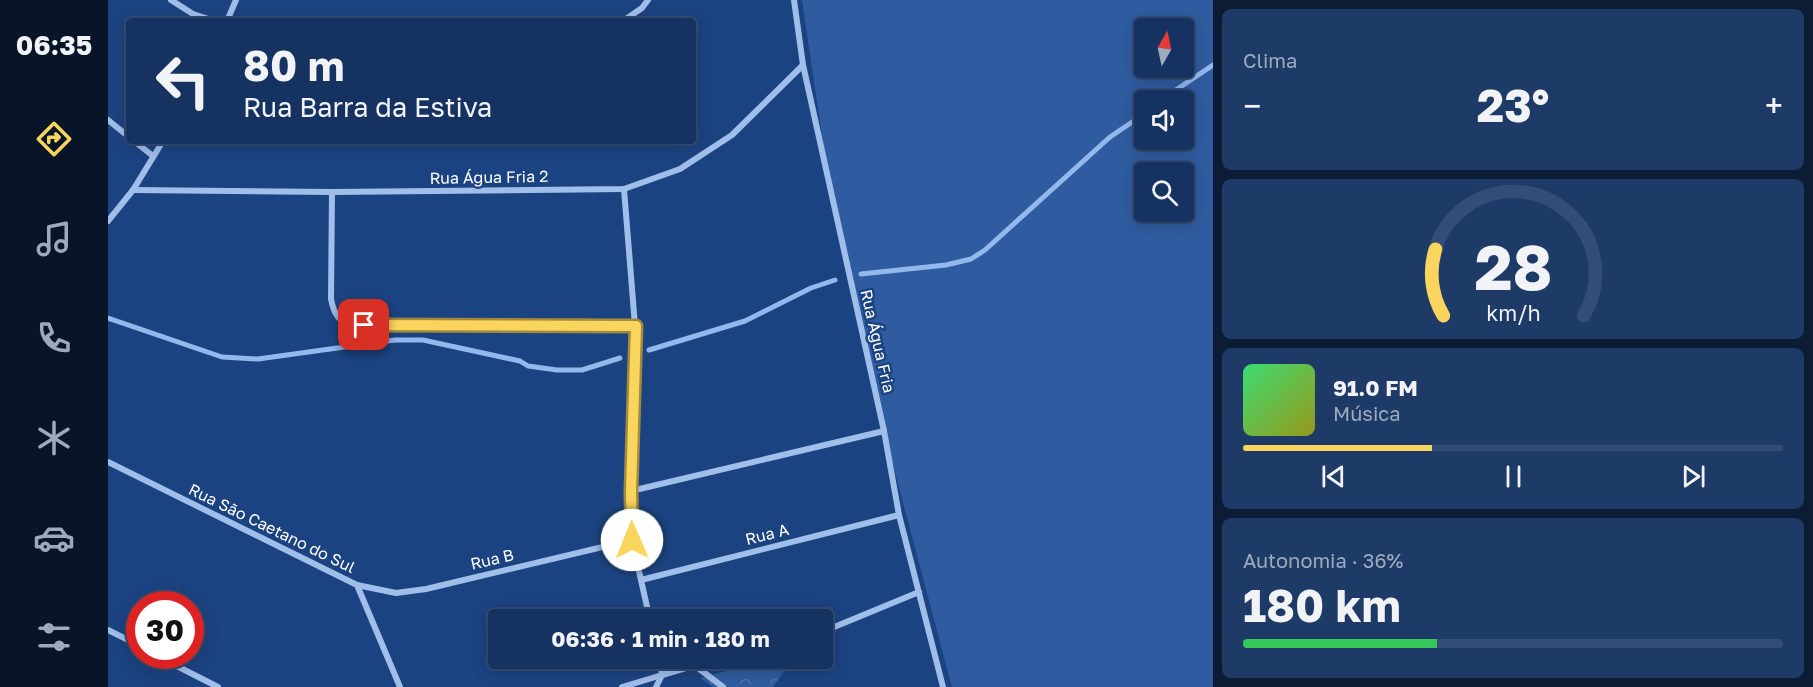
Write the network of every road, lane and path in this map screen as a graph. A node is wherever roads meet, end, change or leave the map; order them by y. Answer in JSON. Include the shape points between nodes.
{"nodes":[{"id":1,"x":171,"y":0,"type":"edge"},
{"id":2,"x":236,"y":0,"type":"edge"},
{"id":3,"x":648,"y":0,"type":"edge"},
{"id":4,"x":794,"y":0,"type":"edge"},
{"id":5,"x":206,"y":18,"type":"edge"},
{"id":6,"x":228,"y":18,"type":"edge"},
{"id":7,"x":627,"y":18,"type":"edge"},
{"id":8,"x":802,"y":65,"type":"junction"},
{"id":9,"x":108,"y":120,"type":"edge"},
{"id":10,"x":126,"y":135,"type":"edge"},
{"id":11,"x":138,"y":144,"type":"edge"},
{"id":12,"x":162,"y":144,"type":"edge"},
{"id":13,"x":153,"y":156,"type":"junction"},
{"id":14,"x":624,"y":189,"type":"junction"},
{"id":15,"x":133,"y":190,"type":"junction"},
{"id":16,"x":332,"y":192,"type":"junction"},
{"id":17,"x":108,"y":221,"type":"edge"},
{"id":18,"x":636,"y":326,"type":"junction"},
{"id":19,"x":884,"y":431,"type":"junction"},
{"id":20,"x":108,"y":462,"type":"edge"},
{"id":21,"x":631,"y":491,"type":"junction"},
{"id":22,"x":899,"y":515,"type":"junction"},
{"id":23,"x":632,"y":540,"type":"junction"},
{"id":24,"x":641,"y":580,"type":"junction"},
{"id":25,"x":357,"y":585,"type":"junction"},
{"id":26,"x":919,"y":592,"type":"junction"},
{"id":27,"x":648,"y":609,"type":"edge"},
{"id":28,"x":833,"y":627,"type":"edge"},
{"id":29,"x":108,"y":630,"type":"edge"},
{"id":30,"x":126,"y":639,"type":"edge"},
{"id":31,"x":183,"y":669,"type":"edge"},
{"id":32,"x":661,"y":669,"type":"edge"},
{"id":33,"x":681,"y":669,"type":"edge"},
{"id":34,"x":699,"y":669,"type":"edge"},
{"id":35,"x":662,"y":675,"type":"junction"},
{"id":36,"x":218,"y":687,"type":"edge"},
{"id":37,"x":400,"y":687,"type":"edge"},
{"id":38,"x":622,"y":687,"type":"edge"},
{"id":39,"x":656,"y":687,"type":"edge"},
{"id":40,"x":723,"y":687,"type":"edge"},
{"id":41,"x":943,"y":687,"type":"edge"}],
"edges":[{"from":1,"to":5,"type":"street"},
{"from":2,"to":6,"type":"street"},
{"from":3,"to":7,"type":"street"},
{"from":4,"to":8,"type":"street","name":"Rua Água Fria"},
{"from":8,"to":14,"type":"street","name":"Rua Água Fria 2","via":[[732,135],[680,169]]},
{"from":8,"to":19,"type":"street","name":"Rua Água Fria"},
{"from":9,"to":10,"type":"street"},
{"from":11,"to":13,"type":"street"},
{"from":12,"to":13,"type":"street"},
{"from":13,"to":15,"type":"street"},
{"from":14,"to":16,"type":"street","name":"Rua Água Fria 2"},
{"from":14,"to":18,"type":"street"},
{"from":15,"to":16,"type":"street","name":"Rua Água Fria 2"},
{"from":15,"to":17,"type":"street"},
{"from":16,"to":18,"type":"street","via":[[331,299],[333,311],[342,322]]},
{"from":18,"to":21,"type":"street"},
{"from":19,"to":21,"type":"street"},
{"from":19,"to":22,"type":"street","name":"Rua Água Fria"},
{"from":20,"to":25,"type":"street","name":"Rua São Caetano do Sul"},
{"from":21,"to":23,"type":"street"},
{"from":22,"to":24,"type":"street","name":"Rua A"},
{"from":22,"to":26,"type":"street","name":"Rua Água Fria"},
{"from":23,"to":24,"type":"street"},
{"from":23,"to":25,"type":"street","name":"Rua B","via":[[426,589],[396,592]]},
{"from":24,"to":27,"type":"street"},
{"from":25,"to":37,"type":"street","name":"Rua São Caetano do Sul"},
{"from":26,"to":28,"type":"street"},
{"from":26,"to":41,"type":"street","name":"Rua Água Fria"},
{"from":29,"to":30,"type":"street"},
{"from":31,"to":36,"type":"street"},
{"from":32,"to":35,"type":"street"},
{"from":33,"to":35,"type":"street"},
{"from":34,"to":40,"type":"street"},
{"from":35,"to":38,"type":"street"},
{"from":35,"to":39,"type":"street"}]}
